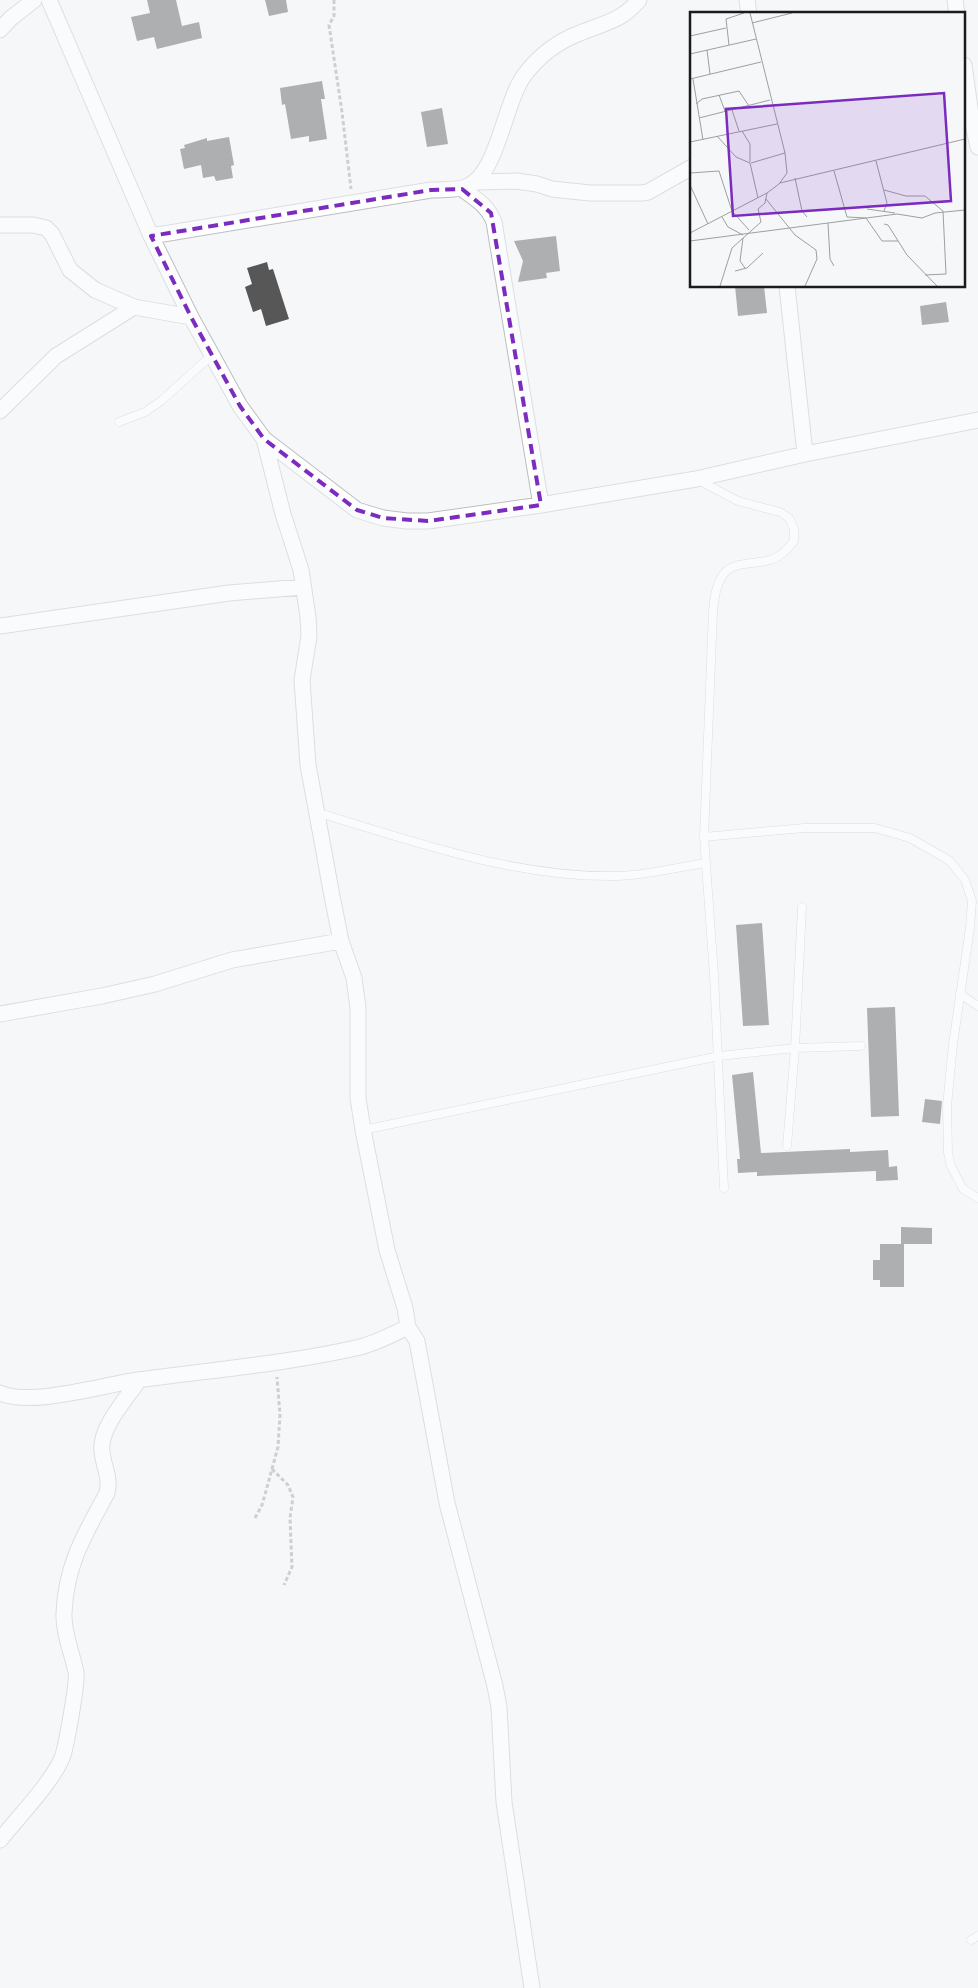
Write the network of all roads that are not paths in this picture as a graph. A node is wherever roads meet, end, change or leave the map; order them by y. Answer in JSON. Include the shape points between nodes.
{"nodes":[{"id":1,"x":34,"y":0,"type":"edge"},
{"id":2,"x":50,"y":0,"type":"edge"},
{"id":3,"x":638,"y":0,"type":"edge"},
{"id":4,"x":0,"y":30,"type":"edge"},
{"id":5,"x":966,"y":79,"type":"edge"},
{"id":6,"x":978,"y":147,"type":"edge"},
{"id":7,"x":690,"y":168,"type":"edge"},
{"id":8,"x":469,"y":185,"type":"junction"},
{"id":9,"x":0,"y":225,"type":"edge"},
{"id":10,"x":151,"y":236,"type":"junction"},
{"id":11,"x":787,"y":288,"type":"edge"},
{"id":12,"x":134,"y":307,"type":"junction"},
{"id":13,"x":191,"y":317,"type":"junction"},
{"id":14,"x":212,"y":355,"type":"junction"},
{"id":15,"x":0,"y":411,"type":"edge"},
{"id":16,"x":978,"y":420,"type":"edge"},
{"id":17,"x":119,"y":422,"type":"dead end"},
{"id":18,"x":264,"y":439,"type":"junction"},
{"id":19,"x":805,"y":454,"type":"junction"},
{"id":20,"x":696,"y":479,"type":"junction"},
{"id":21,"x":540,"y":505,"type":"junction"},
{"id":22,"x":302,"y":587,"type":"junction"},
{"id":23,"x":0,"y":626,"type":"edge"},
{"id":24,"x":316,"y":812,"type":"junction"},
{"id":25,"x":704,"y":837,"type":"junction"},
{"id":26,"x":706,"y":863,"type":"junction"},
{"id":27,"x":802,"y":906,"type":"dead end"},
{"id":28,"x":342,"y":941,"type":"junction"},
{"id":29,"x":960,"y":994,"type":"junction"},
{"id":30,"x":978,"y":1006,"type":"edge"},
{"id":31,"x":0,"y":1014,"type":"edge"},
{"id":32,"x":861,"y":1046,"type":"dead end"},
{"id":33,"x":795,"y":1048,"type":"junction"},
{"id":34,"x":718,"y":1056,"type":"junction"},
{"id":35,"x":364,"y":1130,"type":"junction"},
{"id":36,"x":787,"y":1146,"type":"dead end"},
{"id":37,"x":724,"y":1188,"type":"dead end"},
{"id":38,"x":978,"y":1198,"type":"edge"},
{"id":39,"x":408,"y":1327,"type":"junction"},
{"id":40,"x":139,"y":1380,"type":"junction"},
{"id":41,"x":0,"y":1393,"type":"edge"},
{"id":42,"x":0,"y":1840,"type":"edge"},
{"id":43,"x":532,"y":1988,"type":"edge"}],
"edges":[{"from":1,"to":4,"type":"street"},
{"from":2,"to":10,"type":"street"},
{"from":3,"to":8,"type":"street","via":[[623,16],[555,46],[533,64],[514,92],[483,172]]},
{"from":5,"to":6,"type":"street"},
{"from":7,"to":8,"type":"street","via":[[642,193],[590,193],[516,181]]},
{"from":8,"to":10,"type":"street"},
{"from":8,"to":21,"type":"street","via":[[491,213],[494,222]]},
{"from":9,"to":12,"type":"street","via":[[46,228],[70,270],[95,290]]},
{"from":10,"to":13,"type":"street"},
{"from":11,"to":19,"type":"street"},
{"from":12,"to":13,"type":"street"},
{"from":12,"to":15,"type":"street","via":[[56,356]]},
{"from":13,"to":14,"type":"street"},
{"from":14,"to":17,"type":"lane","via":[[161,401],[145,412]]},
{"from":14,"to":18,"type":"street","via":[[240,406]]},
{"from":16,"to":19,"type":"street"},
{"from":18,"to":21,"type":"street","via":[[357,510],[383,518],[428,521]]},
{"from":18,"to":22,"type":"street","via":[[301,570]]},
{"from":19,"to":20,"type":"street"},
{"from":20,"to":21,"type":"street"},
{"from":20,"to":25,"type":"lane","via":[[738,501],[780,512],[789,518],[794,529],[794,541],[787,550],[770,560],[738,565],[728,570],[721,577],[715,595]]},
{"from":22,"to":23,"type":"street"},
{"from":22,"to":24,"type":"street","via":[[309,636],[302,680],[303,704]]},
{"from":24,"to":26,"type":"lane","via":[[432,848],[542,873],[618,876]]},
{"from":24,"to":28,"type":"street"},
{"from":25,"to":26,"type":"lane"},
{"from":25,"to":29,"type":"lane","via":[[804,828],[875,828],[910,838],[950,861],[965,880],[972,902]]},
{"from":26,"to":34,"type":"lane"},
{"from":27,"to":33,"type":"lane"},
{"from":28,"to":31,"type":"street","via":[[232,960],[155,984]]},
{"from":28,"to":35,"type":"street","via":[[354,978],[358,1008],[357,1083]]},
{"from":29,"to":30,"type":"lane"},
{"from":29,"to":38,"type":"lane","via":[[947,1106],[948,1153],[963,1189]]},
{"from":32,"to":33,"type":"lane"},
{"from":33,"to":34,"type":"lane"},
{"from":33,"to":36,"type":"lane"},
{"from":34,"to":35,"type":"lane"},
{"from":34,"to":37,"type":"lane"},
{"from":35,"to":39,"type":"street","via":[[387,1250]]},
{"from":39,"to":40,"type":"street","via":[[378,1342],[356,1348]]},
{"from":39,"to":43,"type":"street","via":[[417,1342],[447,1503],[499,1707],[504,1802]]},
{"from":40,"to":41,"type":"street","via":[[22,1398]]},
{"from":40,"to":42,"type":"street","via":[[104,1434],[101,1449],[109,1486],[68,1578],[64,1615],[77,1679],[63,1756]]}]}
